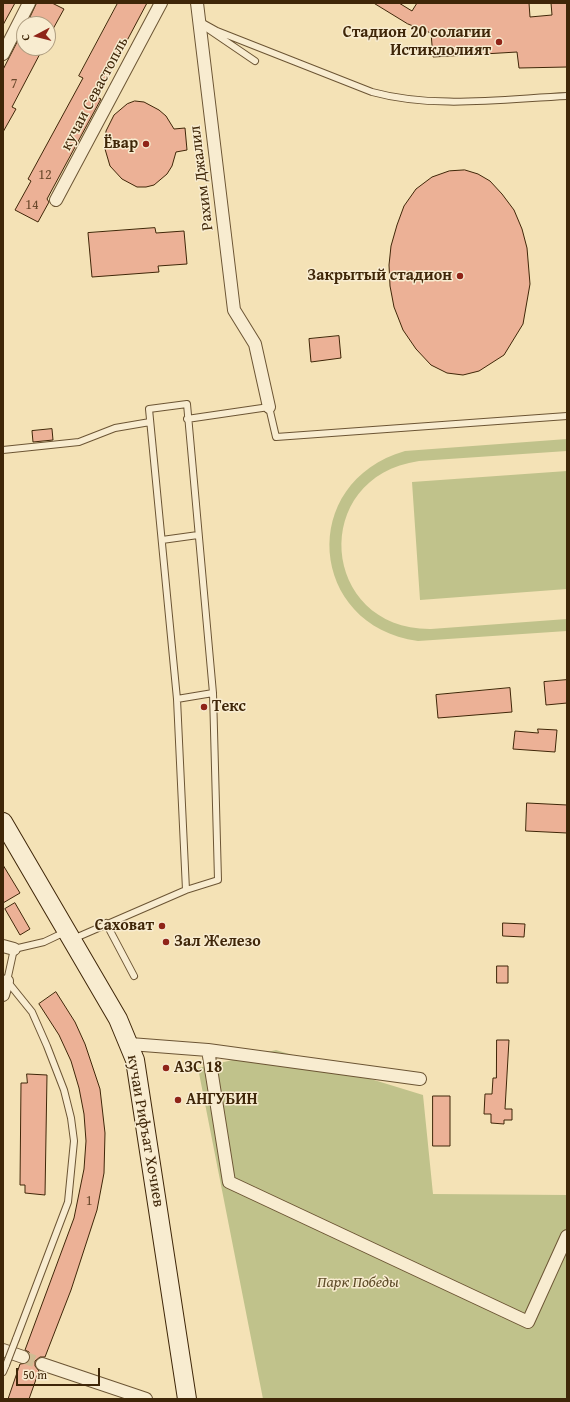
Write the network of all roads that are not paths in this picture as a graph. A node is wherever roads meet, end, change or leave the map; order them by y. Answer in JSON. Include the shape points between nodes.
{"nodes":[{"id":1,"x":29,"y":3,"type":"edge"},
{"id":2,"x":162,"y":3,"type":"edge"},
{"id":3,"x":197,"y":3,"type":"edge"},
{"id":4,"x":199,"y":21,"type":"junction"},
{"id":5,"x":3,"y":54,"type":"edge"},
{"id":6,"x":255,"y":62,"type":"dead end"},
{"id":7,"x":567,"y":96,"type":"edge"},
{"id":8,"x":56,"y":200,"type":"dead end"},
{"id":9,"x":269,"y":408,"type":"junction"},
{"id":10,"x":567,"y":416,"type":"edge"},
{"id":11,"x":187,"y":418,"type":"junction"},
{"id":12,"x":150,"y":422,"type":"junction"},
{"id":13,"x":3,"y":450,"type":"edge"},
{"id":14,"x":198,"y":534,"type":"junction"},
{"id":15,"x":162,"y":540,"type":"junction"},
{"id":16,"x":213,"y":692,"type":"junction"},
{"id":17,"x":177,"y":699,"type":"junction"},
{"id":18,"x":3,"y":822,"type":"edge"},
{"id":19,"x":186,"y":890,"type":"junction"},
{"id":20,"x":106,"y":923,"type":"junction"},
{"id":21,"x":69,"y":935,"type":"junction"},
{"id":22,"x":9,"y":948,"type":"edge"},
{"id":23,"x":134,"y":976,"type":"dead end"},
{"id":24,"x":7,"y":981,"type":"junction"},
{"id":25,"x":3,"y":995,"type":"edge"},
{"id":26,"x":130,"y":1044,"type":"junction"},
{"id":27,"x":208,"y":1050,"type":"junction"},
{"id":28,"x":420,"y":1079,"type":"dead end"},
{"id":29,"x":567,"y":1236,"type":"edge"},
{"id":30,"x":3,"y":1350,"type":"edge"},
{"id":31,"x":23,"y":1357,"type":"tunnel mouth"},
{"id":32,"x":42,"y":1364,"type":"tunnel mouth"},
{"id":33,"x":3,"y":1372,"type":"edge"},
{"id":34,"x":146,"y":1399,"type":"edge"},
{"id":35,"x":187,"y":1399,"type":"edge"}],
"edges":[{"from":1,"to":5,"type":"street"},
{"from":2,"to":8,"type":"street","name":"кучаи Севастопль"},
{"from":3,"to":4,"type":"street","name":"Рахим Джалил"},
{"from":4,"to":6,"type":"lane"},
{"from":4,"to":7,"type":"lane","via":[[218,31],[372,92],[397,99],[421,102]]},
{"from":4,"to":9,"type":"street","name":"Рахим Джалил","via":[[234,310],[255,344]]},
{"from":9,"to":10,"type":"lane","via":[[276,437]]},
{"from":9,"to":11,"type":"lane"},
{"from":11,"to":12,"type":"lane","via":[[187,404],[149,409]]},
{"from":11,"to":14,"type":"lane"},
{"from":12,"to":13,"type":"lane","via":[[115,428],[79,442]]},
{"from":12,"to":15,"type":"lane"},
{"from":14,"to":15,"type":"lane"},
{"from":14,"to":16,"type":"lane"},
{"from":15,"to":17,"type":"lane"},
{"from":16,"to":17,"type":"lane"},
{"from":16,"to":19,"type":"lane","via":[[218,880]]},
{"from":17,"to":19,"type":"lane"},
{"from":18,"to":21,"type":"main road","name":"кучаи Рифъат Хочиев"},
{"from":19,"to":20,"type":"lane"},
{"from":20,"to":21,"type":"lane"},
{"from":20,"to":23,"type":"lane"},
{"from":21,"to":22,"type":"lane"},
{"from":21,"to":26,"type":"main road","name":"кучаи Рифъат Хочиев"},
{"from":22,"to":24,"type":"lane"},
{"from":24,"to":25,"type":"street"},
{"from":24,"to":33,"type":"lane","bridge":true,"via":[[32,1012],[47,1046],[64,1090],[74,1141],[68,1202]]},
{"from":26,"to":27,"type":"street"},
{"from":26,"to":35,"type":"main road","name":"кучаи Рифъат Хочиев","via":[[135,1060]]},
{"from":27,"to":28,"type":"street"},
{"from":27,"to":29,"type":"street","via":[[229,1182],[528,1322]]},
{"from":30,"to":31,"type":"street"},
{"from":32,"to":34,"type":"street"}]}
